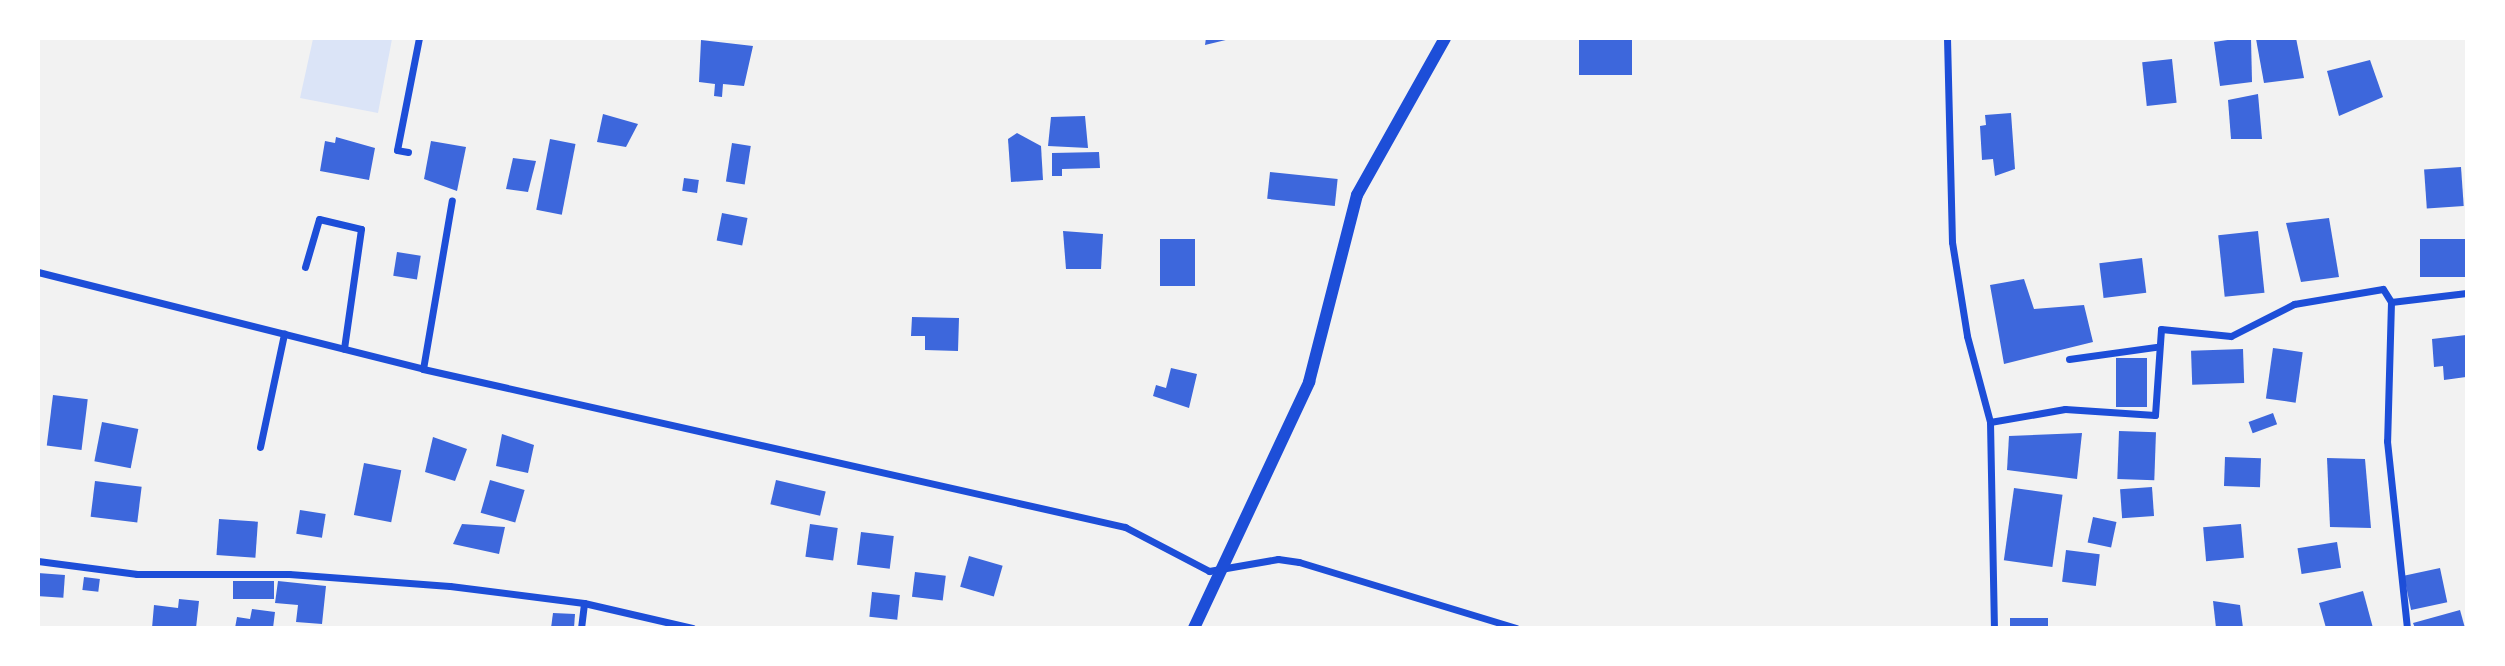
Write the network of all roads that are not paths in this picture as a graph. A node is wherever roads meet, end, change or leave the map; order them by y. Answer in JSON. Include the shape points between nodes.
{"nodes":[{"id":1,"x":419,"y":38,"type":"edge"},
{"id":2,"x":1445,"y":38,"type":"edge"},
{"id":3,"x":1947,"y":38,"type":"edge"},
{"id":4,"x":408,"y":152,"type":"dead end"},
{"id":5,"x":453,"y":200,"type":"dead end"},
{"id":6,"x":305,"y":267,"type":"dead end"},
{"id":7,"x":38,"y":272,"type":"edge"},
{"id":8,"x":2466,"y":293,"type":"edge"},
{"id":9,"x":2391,"y":302,"type":"junction"},
{"id":10,"x":284,"y":334,"type":"junction"},
{"id":11,"x":2156,"y":347,"type":"junction"},
{"id":12,"x":344,"y":349,"type":"junction"},
{"id":13,"x":2069,"y":359,"type":"dead end"},
{"id":14,"x":423,"y":369,"type":"junction"},
{"id":15,"x":1990,"y":422,"type":"junction"},
{"id":16,"x":260,"y":447,"type":"dead end"},
{"id":17,"x":38,"y":561,"type":"edge"},
{"id":18,"x":1224,"y":571,"type":"junction"},
{"id":19,"x":584,"y":603,"type":"junction"},
{"id":20,"x":692,"y":627,"type":"edge"},
{"id":21,"x":581,"y":628,"type":"edge"},
{"id":22,"x":1194,"y":628,"type":"edge"},
{"id":23,"x":1517,"y":628,"type":"edge"},
{"id":24,"x":1994,"y":628,"type":"edge"},
{"id":25,"x":2407,"y":628,"type":"edge"}],
"edges":[{"from":1,"to":4,"type":"street","via":[[397,150]]},
{"from":2,"to":18,"type":"street","via":[[1357,195],[1309,382]]},
{"from":3,"to":15,"type":"street","via":[[1954,255]]},
{"from":5,"to":14,"type":"street"},
{"from":6,"to":12,"type":"street","via":[[319,219],[362,229]]},
{"from":7,"to":10,"type":"street"},
{"from":8,"to":9,"type":"street"},
{"from":9,"to":11,"type":"street","via":[[2388,293],[2375,287],[2315,298],[2244,334],[2161,329]]},
{"from":9,"to":25,"type":"street","via":[[2387,441]]},
{"from":10,"to":12,"type":"street"},
{"from":10,"to":16,"type":"street"},
{"from":11,"to":13,"type":"street"},
{"from":11,"to":15,"type":"street","via":[[2155,415],[2065,409]]},
{"from":12,"to":14,"type":"street"},
{"from":14,"to":18,"type":"street","via":[[1125,527],[1203,568]]},
{"from":15,"to":24,"type":"street"},
{"from":17,"to":19,"type":"street","via":[[137,574],[351,576]]},
{"from":18,"to":22,"type":"street"},
{"from":18,"to":23,"type":"street","via":[[1278,559],[1299,562]]},
{"from":19,"to":20,"type":"street"},
{"from":19,"to":21,"type":"street"}]}
